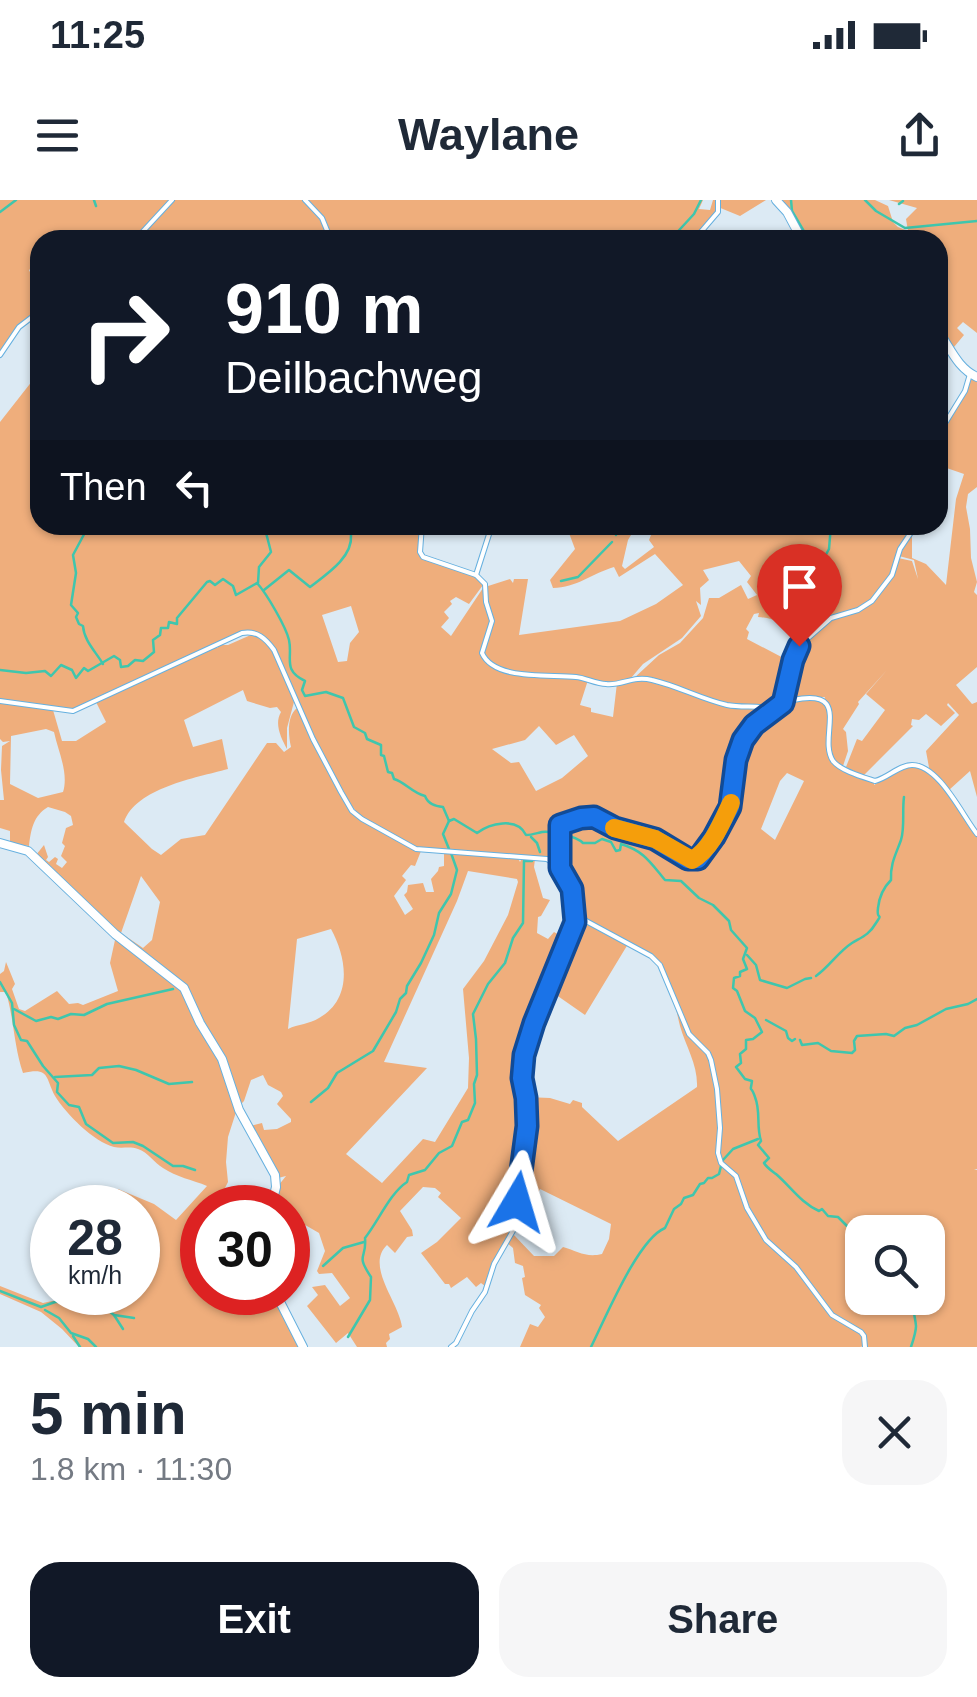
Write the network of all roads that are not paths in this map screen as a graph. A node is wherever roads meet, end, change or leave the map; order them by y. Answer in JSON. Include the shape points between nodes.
{"nodes":[{"id":1,"x":172,"y":200,"type":"edge"},
{"id":2,"x":305,"y":200,"type":"edge"},
{"id":3,"x":718,"y":200,"type":"edge"},
{"id":4,"x":776,"y":200,"type":"edge"},
{"id":5,"x":145,"y":230,"type":"edge"},
{"id":6,"x":327,"y":230,"type":"edge"},
{"id":7,"x":703,"y":230,"type":"edge"},
{"id":8,"x":797,"y":230,"type":"edge"},
{"id":9,"x":30,"y":319,"type":"edge"},
{"id":10,"x":948,"y":344,"type":"edge"},
{"id":11,"x":0,"y":354,"type":"edge"},
{"id":12,"x":974,"y":375,"type":"edge"},
{"id":13,"x":948,"y":418,"type":"edge"},
{"id":14,"x":421,"y":535,"type":"edge"},
{"id":15,"x":489,"y":535,"type":"edge"},
{"id":16,"x":909,"y":535,"type":"edge"},
{"id":17,"x":476,"y":575,"type":"junction"},
{"id":18,"x":0,"y":701,"type":"edge"},
{"id":19,"x":783,"y":703,"type":"junction"},
{"id":20,"x":773,"y":709,"type":"junction"},
{"id":21,"x":977,"y":834,"type":"edge"},
{"id":22,"x":0,"y":844,"type":"edge"},
{"id":23,"x":560,"y":868,"type":"junction"},
{"id":24,"x":575,"y":915,"type":"junction"},
{"id":25,"x":276,"y":1185,"type":"edge"},
{"id":26,"x":287,"y":1315,"type":"edge"},
{"id":27,"x":303,"y":1347,"type":"edge"},
{"id":28,"x":451,"y":1347,"type":"edge"},
{"id":29,"x":864,"y":1347,"type":"edge"}],
"edges":[{"from":1,"to":5,"type":"street"},
{"from":2,"to":6,"type":"street"},
{"from":3,"to":7,"type":"street","via":[[718,212]]},
{"from":4,"to":8,"type":"main road"},
{"from":9,"to":11,"type":"street"},
{"from":10,"to":12,"type":"main road"},
{"from":12,"to":13,"type":"street"},
{"from":14,"to":17,"type":"street","via":[[422,557]]},
{"from":15,"to":17,"type":"street"},
{"from":16,"to":19,"type":"street","via":[[872,601],[831,618],[799,646]]},
{"from":17,"to":20,"type":"street","via":[[485,584],[492,621],[483,656],[504,670],[606,684],[650,679],[728,705]]},
{"from":18,"to":23,"type":"street","via":[[73,711],[252,632],[274,650],[340,792],[362,819],[416,849],[540,858]]},
{"from":19,"to":20,"type":"street"},
{"from":19,"to":21,"type":"street","via":[[825,702],[834,762],[875,781],[917,765],[949,791]]},
{"from":20,"to":23,"type":"street","via":[[743,740],[730,807],[698,859],[594,817],[560,825]]},
{"from":22,"to":25,"type":"main road","via":[[29,852],[104,925],[184,988]]},
{"from":23,"to":24,"type":"street","via":[[572,889]]},
{"from":24,"to":28,"type":"street","via":[[522,1064],[527,1126],[514,1229]]},
{"from":24,"to":29,"type":"street","via":[[660,965],[689,1034],[711,1060],[721,1163],[736,1176],[766,1240],[796,1266],[832,1315],[861,1332]]},
{"from":26,"to":27,"type":"main road"}]}
